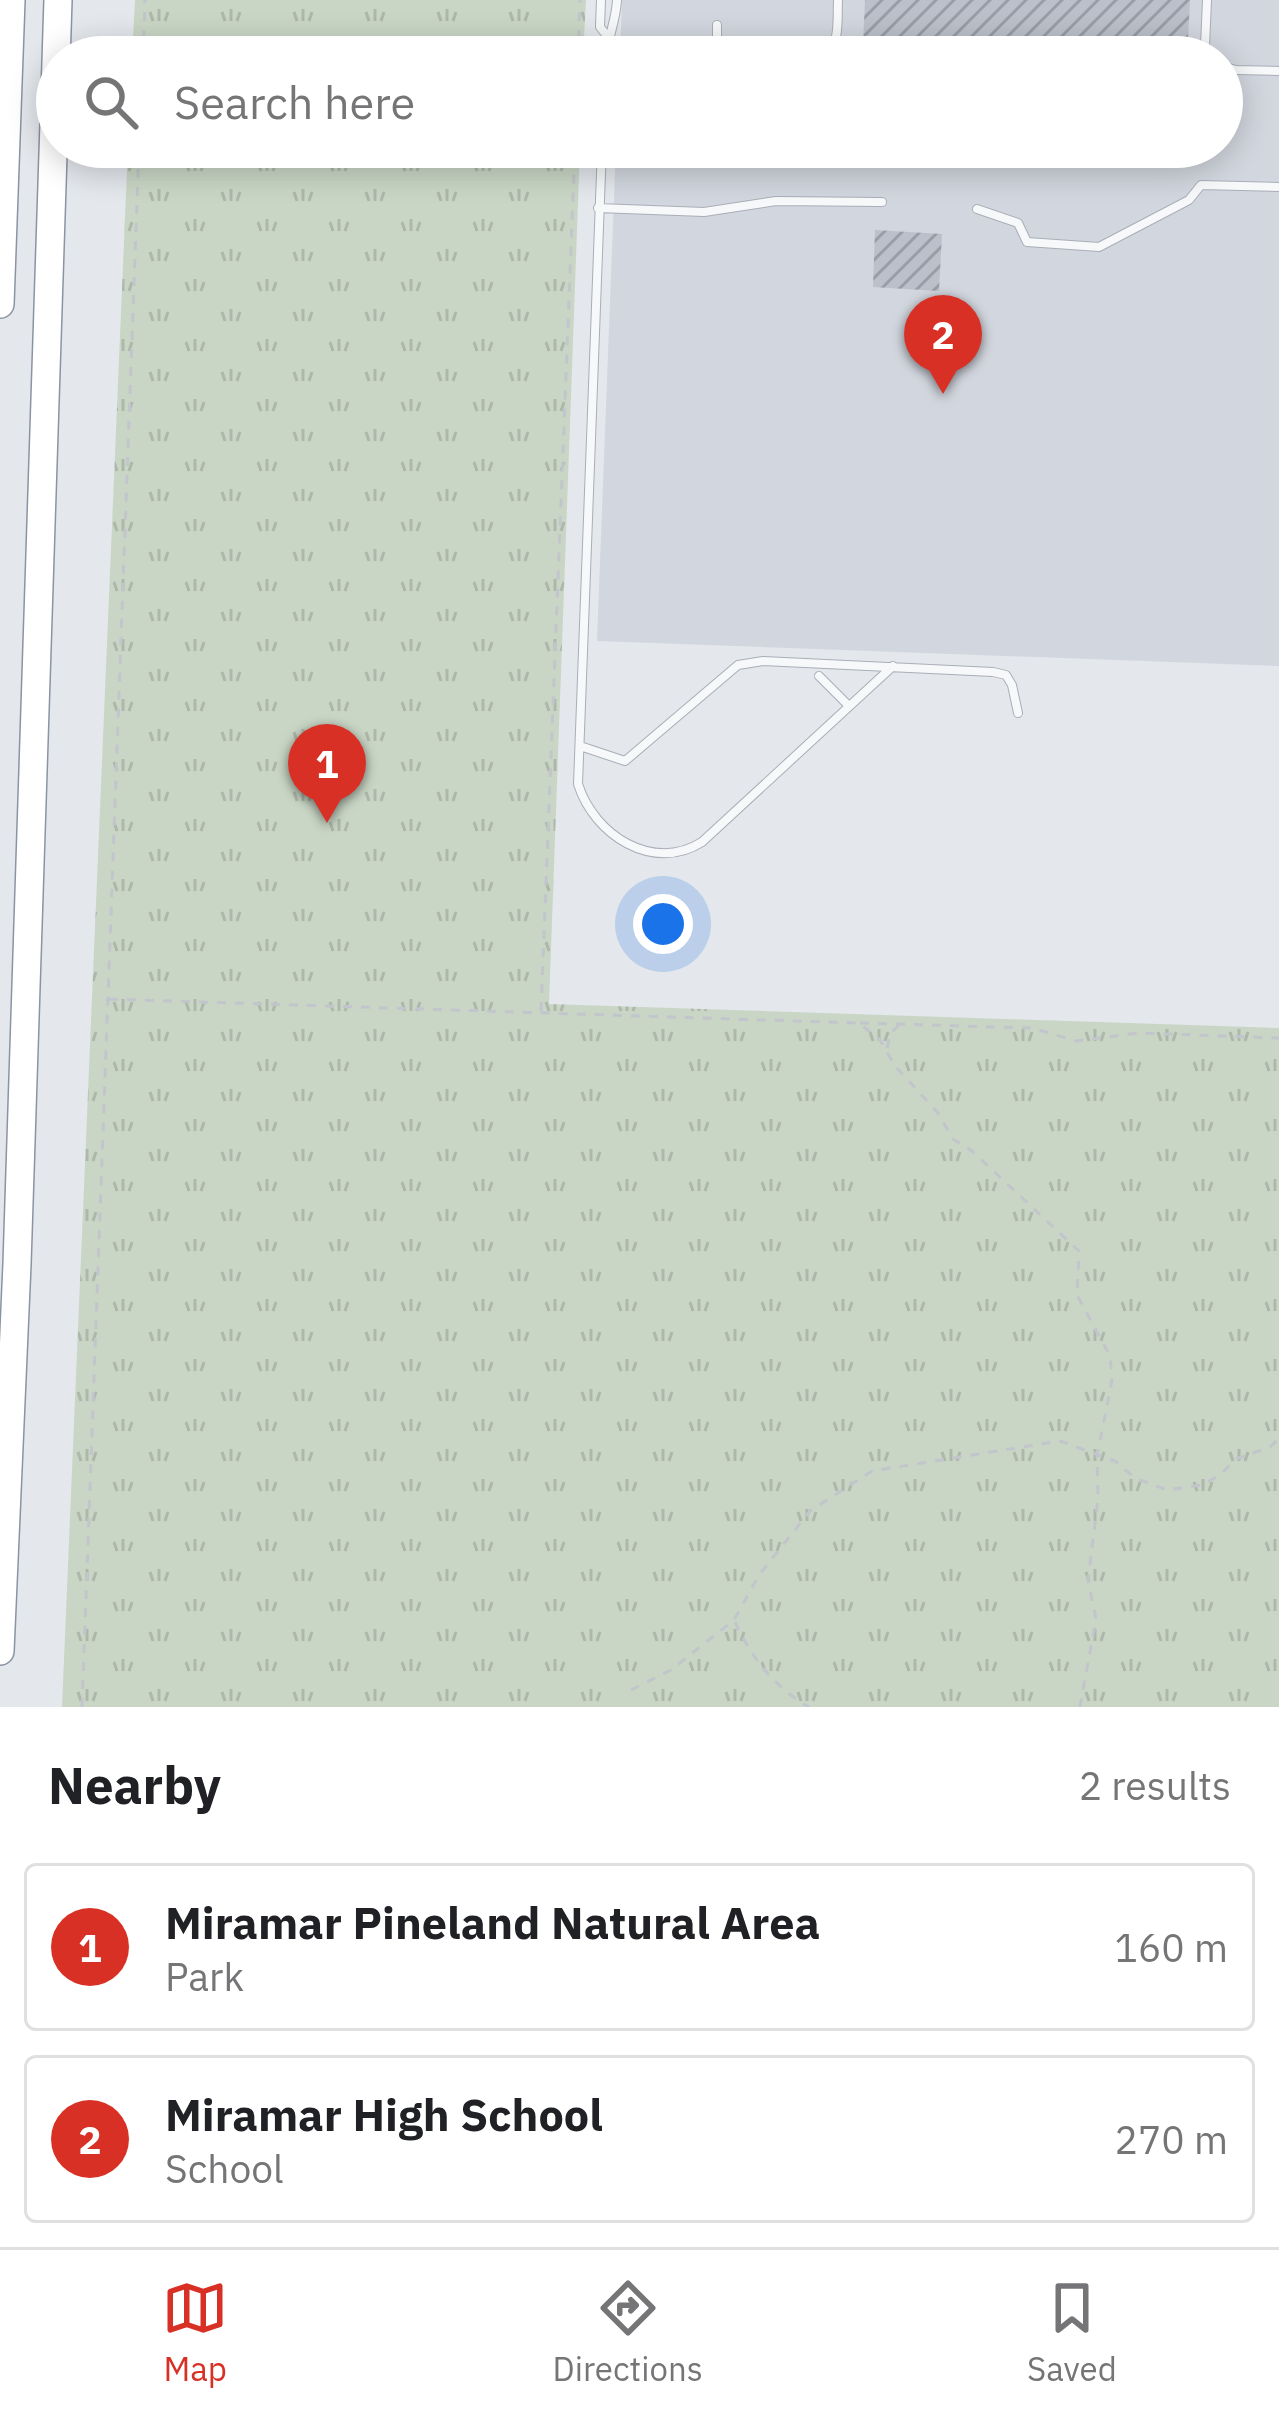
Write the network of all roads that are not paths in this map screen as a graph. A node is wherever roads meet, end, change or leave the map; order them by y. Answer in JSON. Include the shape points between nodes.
{"nodes":[{"id":1,"x":10,"y":0,"type":"edge"},
{"id":2,"x":58,"y":0,"type":"edge"},
{"id":3,"x":601,"y":0,"type":"edge"},
{"id":4,"x":617,"y":0,"type":"edge"},
{"id":5,"x":838,"y":0,"type":"edge"},
{"id":6,"x":1207,"y":0,"type":"edge"},
{"id":7,"x":717,"y":25,"type":"dead end"},
{"id":8,"x":57,"y":36,"type":"edge"},
{"id":9,"x":607,"y":36,"type":"edge"},
{"id":10,"x":609,"y":36,"type":"edge"},
{"id":11,"x":717,"y":36,"type":"edge"},
{"id":12,"x":836,"y":36,"type":"edge"},
{"id":13,"x":1205,"y":36,"type":"edge"},
{"id":14,"x":1243,"y":70,"type":"edge"},
{"id":15,"x":1279,"y":71,"type":"edge"},
{"id":16,"x":52,"y":168,"type":"edge"},
{"id":17,"x":601,"y":168,"type":"edge"},
{"id":18,"x":1279,"y":187,"type":"edge"},
{"id":19,"x":882,"y":202,"type":"dead end"},
{"id":20,"x":598,"y":208,"type":"junction"},
{"id":21,"x":976,"y":209,"type":"dead end"},
{"id":22,"x":0,"y":304,"type":"edge"},
{"id":23,"x":893,"y":666,"type":"junction"},
{"id":24,"x":819,"y":676,"type":"dead end"},
{"id":25,"x":850,"y":706,"type":"junction"},
{"id":26,"x":1018,"y":713,"type":"dead end"},
{"id":27,"x":580,"y":746,"type":"junction"},
{"id":28,"x":0,"y":1651,"type":"edge"}],
"edges":[{"from":1,"to":22,"type":"highway"},
{"from":2,"to":8,"type":"highway"},
{"from":3,"to":9,"type":"lane"},
{"from":4,"to":10,"type":"lane"},
{"from":5,"to":12,"type":"lane"},
{"from":6,"to":13,"type":"lane"},
{"from":7,"to":11,"type":"lane"},
{"from":14,"to":15,"type":"lane"},
{"from":16,"to":28,"type":"highway"},
{"from":17,"to":20,"type":"lane"},
{"from":18,"to":21,"type":"lane","via":[[1201,184],[1189,200],[1099,247],[1028,242],[1018,224]]},
{"from":19,"to":20,"type":"lane","via":[[776,201],[704,212]]},
{"from":20,"to":27,"type":"lane"},
{"from":23,"to":25,"type":"lane"},
{"from":23,"to":26,"type":"lane","via":[[1006,676]]},
{"from":23,"to":27,"type":"lane","via":[[739,665],[625,761]]},
{"from":24,"to":25,"type":"lane"},
{"from":25,"to":27,"type":"lane","via":[[702,842],[670,855],[636,850],[584,804]]}]}
